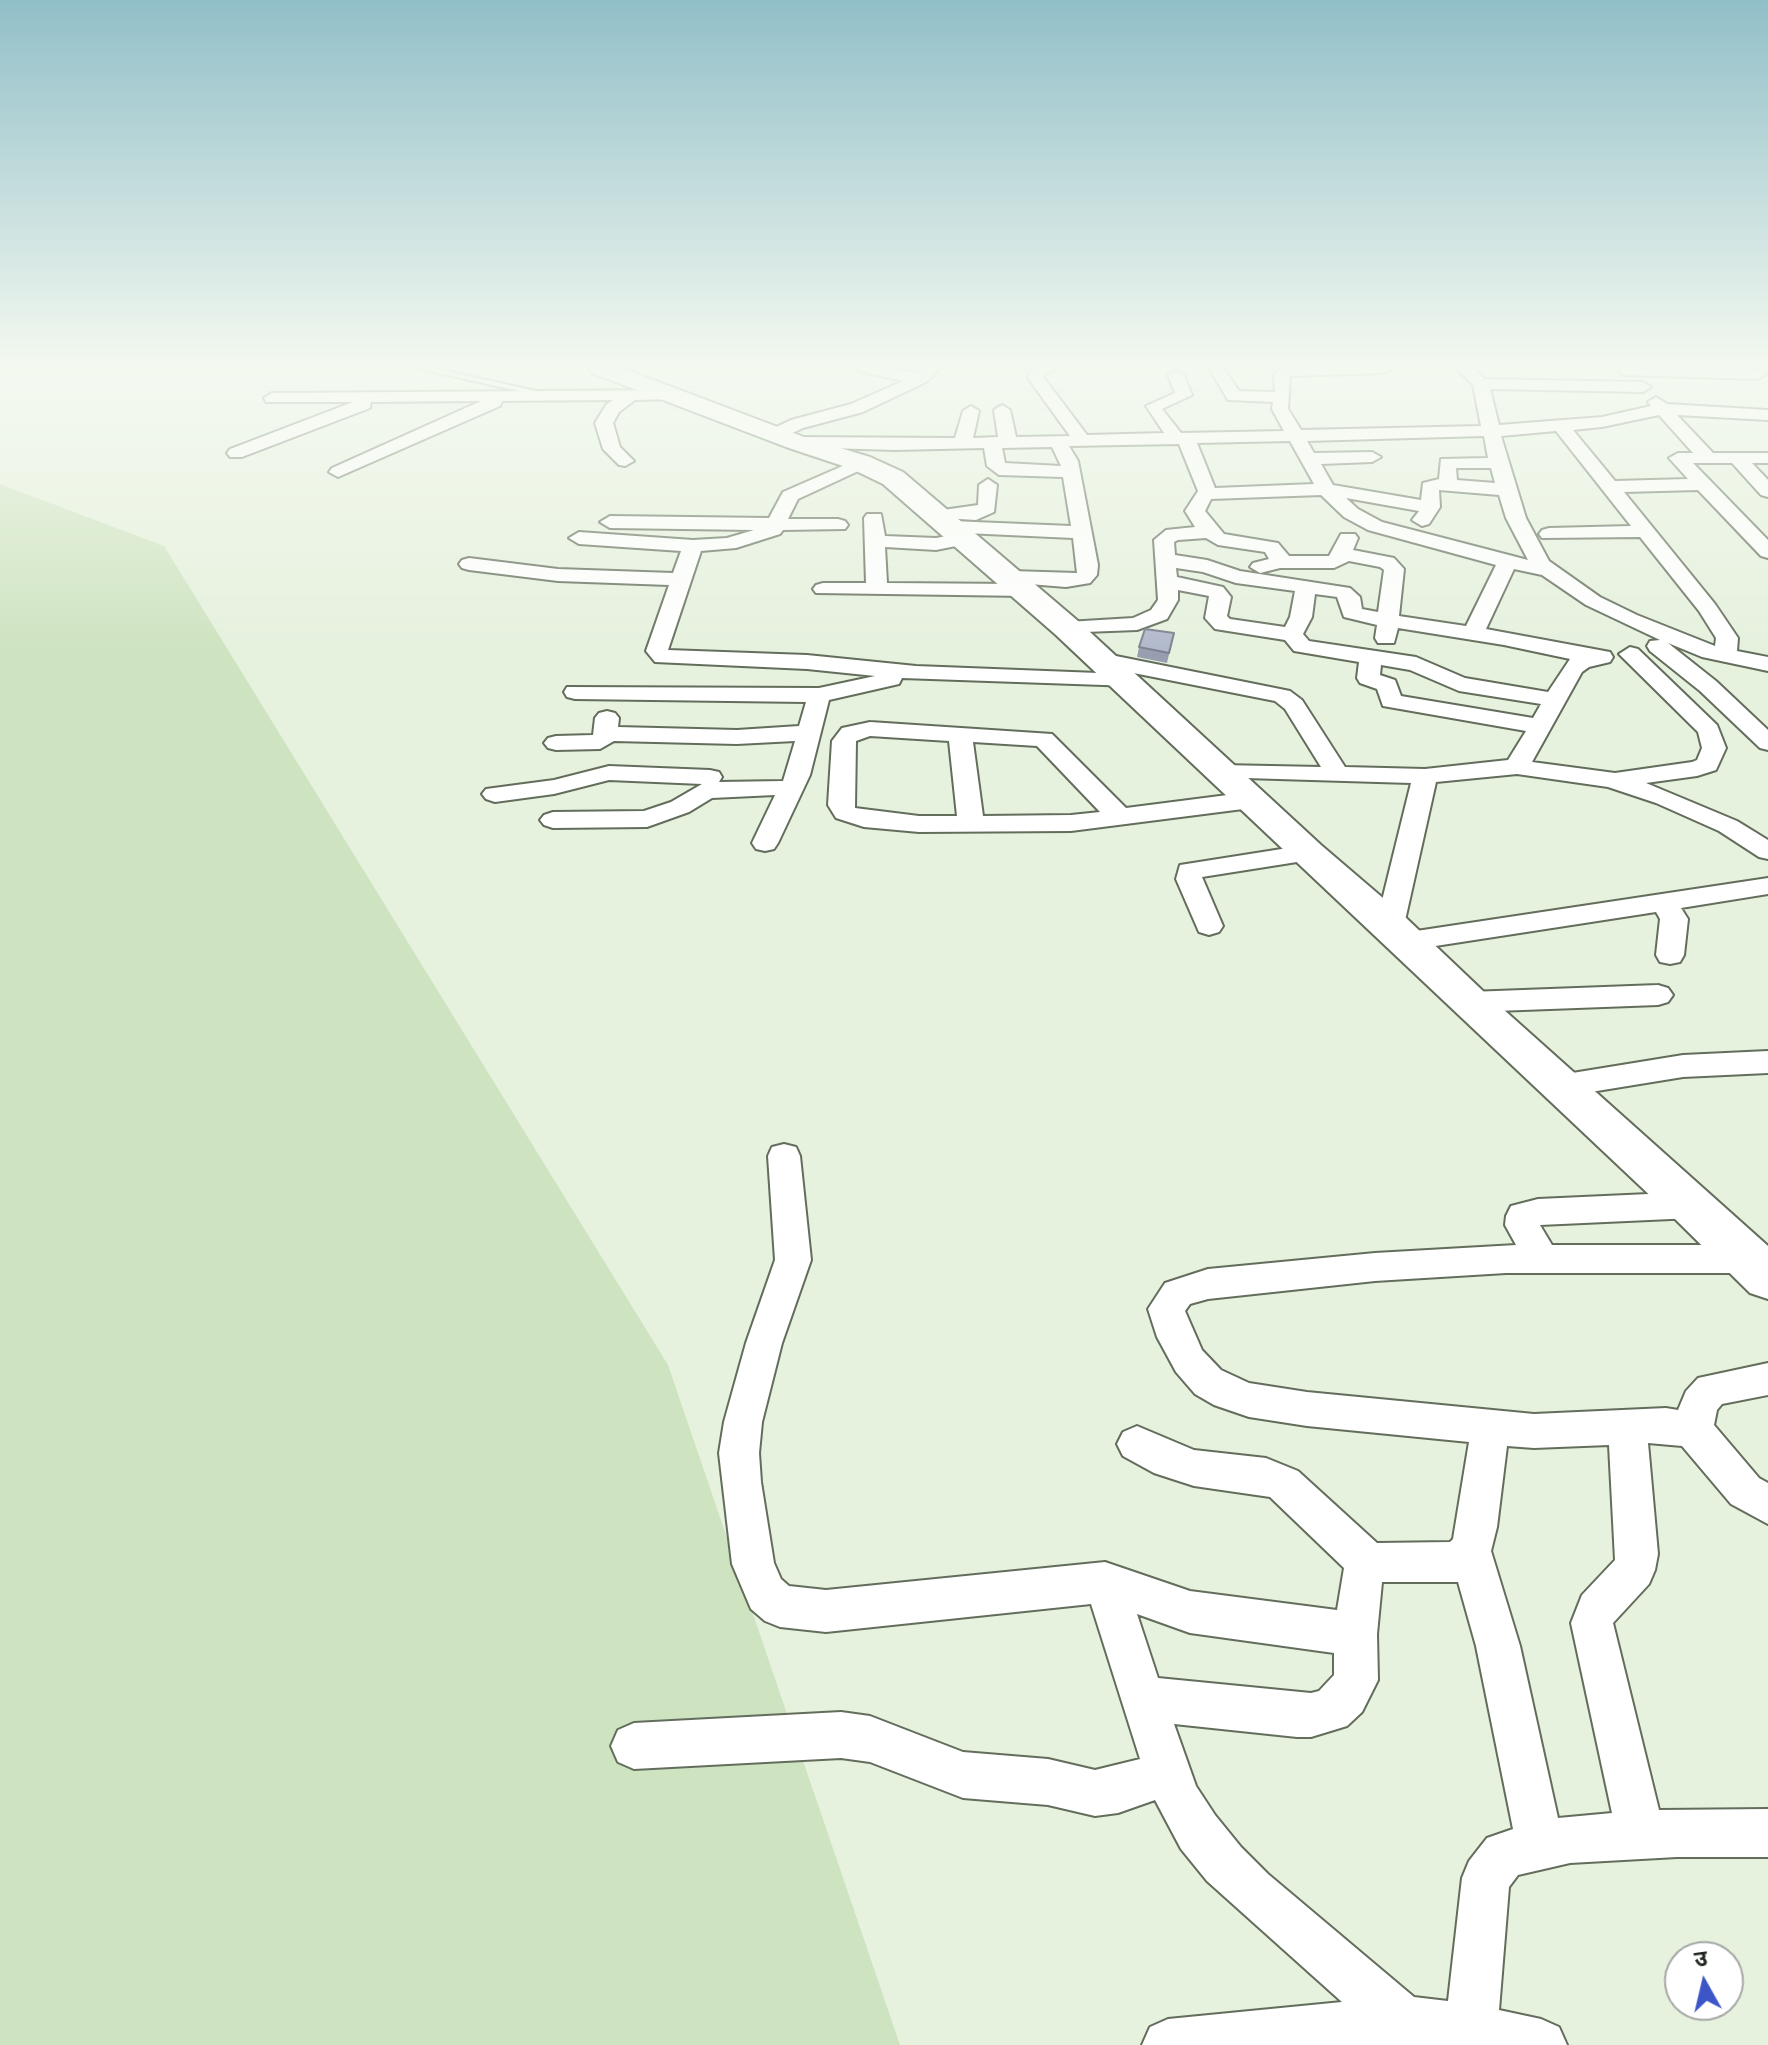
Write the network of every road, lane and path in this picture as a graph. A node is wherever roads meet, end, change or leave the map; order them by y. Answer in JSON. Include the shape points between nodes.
{"nodes":[{"id":1,"x":357,"y":463,"type":"edge"},
{"id":2,"x":858,"y":463,"type":"edge"},
{"id":3,"x":996,"y":463,"type":"edge"},
{"id":4,"x":1069,"y":463,"type":"edge"},
{"id":5,"x":1194,"y":463,"type":"edge"},
{"id":6,"x":1312,"y":463,"type":"edge"},
{"id":7,"x":1447,"y":463,"type":"edge"},
{"id":8,"x":1499,"y":463,"type":"edge"},
{"id":9,"x":1592,"y":463,"type":"edge"},
{"id":10,"x":1683,"y":463,"type":"edge"},
{"id":11,"x":1742,"y":463,"type":"edge"},
{"id":12,"x":877,"y":470,"type":"junction"},
{"id":13,"x":338,"y":472,"type":"dead end"},
{"id":14,"x":1070,"y":472,"type":"junction"},
{"id":15,"x":1702,"y":484,"type":"junction"},
{"id":16,"x":988,"y":485,"type":"dead end"},
{"id":17,"x":1448,"y":485,"type":"junction"},
{"id":18,"x":1611,"y":487,"type":"junction"},
{"id":19,"x":1326,"y":489,"type":"junction"},
{"id":20,"x":1507,"y":490,"type":"junction"},
{"id":21,"x":1768,"y":491,"type":"edge"},
{"id":22,"x":1206,"y":494,"type":"junction"},
{"id":23,"x":1431,"y":507,"type":"junction"},
{"id":24,"x":874,"y":518,"type":"dead end"},
{"id":25,"x":1357,"y":518,"type":"junction"},
{"id":26,"x":1768,"y":521,"type":"edge"},
{"id":27,"x":1739,"y":522,"type":"junction"},
{"id":28,"x":778,"y":524,"type":"junction"},
{"id":29,"x":838,"y":525,"type":"dead end"},
{"id":30,"x":947,"y":531,"type":"junction"},
{"id":31,"x":1644,"y":531,"type":"junction"},
{"id":32,"x":1081,"y":532,"type":"junction"},
{"id":33,"x":1209,"y":532,"type":"junction"},
{"id":34,"x":1549,"y":534,"type":"dead end"},
{"id":35,"x":1399,"y":535,"type":"junction"},
{"id":36,"x":876,"y":541,"type":"junction"},
{"id":37,"x":693,"y":546,"type":"junction"},
{"id":38,"x":1768,"y":552,"type":"edge"},
{"id":39,"x":1341,"y":557,"type":"junction"},
{"id":40,"x":1508,"y":561,"type":"junction"},
{"id":41,"x":1280,"y":562,"type":"junction"},
{"id":42,"x":469,"y":564,"type":"dead end"},
{"id":43,"x":1546,"y":570,"type":"junction"},
{"id":44,"x":1166,"y":571,"type":"junction"},
{"id":45,"x":683,"y":579,"type":"junction"},
{"id":46,"x":1251,"y":579,"type":"junction"},
{"id":47,"x":1018,"y":584,"type":"junction"},
{"id":48,"x":1306,"y":587,"type":"junction"},
{"id":49,"x":823,"y":589,"type":"dead end"},
{"id":50,"x":957,"y":589,"type":"junction"},
{"id":51,"x":877,"y":590,"type":"junction"},
{"id":52,"x":1343,"y":592,"type":"junction"},
{"id":53,"x":1388,"y":620,"type":"junction"},
{"id":54,"x":1067,"y":628,"type":"junction"},
{"id":55,"x":1473,"y":633,"type":"junction"},
{"id":56,"x":1292,"y":635,"type":"junction"},
{"id":57,"x":1667,"y":642,"type":"junction"},
{"id":58,"x":1630,"y":654,"type":"junction"},
{"id":59,"x":1725,"y":656,"type":"junction"},
{"id":60,"x":1593,"y":658,"type":"junction"},
{"id":61,"x":1377,"y":660,"type":"junction"},
{"id":62,"x":1768,"y":664,"type":"edge"},
{"id":63,"x":1112,"y":671,"type":"junction"},
{"id":64,"x":916,"y":673,"type":"junction"},
{"id":65,"x":575,"y":692,"type":"dead end"},
{"id":66,"x":610,"y":692,"type":"junction"},
{"id":67,"x":819,"y":695,"type":"junction"},
{"id":68,"x":1556,"y":700,"type":"junction"},
{"id":69,"x":1541,"y":726,"type":"junction"},
{"id":70,"x":810,"y":733,"type":"junction"},
{"id":71,"x":606,"y":734,"type":"junction"},
{"id":72,"x":960,"y":736,"type":"junction"},
{"id":73,"x":728,"y":737,"type":"junction"},
{"id":74,"x":556,"y":743,"type":"dead end"},
{"id":75,"x":1768,"y":743,"type":"edge"},
{"id":76,"x":1517,"y":767,"type":"junction"},
{"id":77,"x":1221,"y":772,"type":"junction"},
{"id":78,"x":1337,"y":773,"type":"junction"},
{"id":79,"x":1425,"y":776,"type":"junction"},
{"id":80,"x":1612,"y":780,"type":"junction"},
{"id":81,"x":707,"y":784,"type":"junction"},
{"id":82,"x":792,"y":788,"type":"junction"},
{"id":83,"x":495,"y":794,"type":"dead end"},
{"id":84,"x":1251,"y":800,"type":"junction"},
{"id":85,"x":1119,"y":816,"type":"junction"},
{"id":86,"x":553,"y":820,"type":"dead end"},
{"id":87,"x":971,"y":825,"type":"junction"},
{"id":88,"x":765,"y":843,"type":"dead end"},
{"id":89,"x":1768,"y":851,"type":"edge"},
{"id":90,"x":1307,"y":853,"type":"junction"},
{"id":91,"x":1768,"y":886,"type":"edge"},
{"id":92,"x":1664,"y":903,"type":"junction"},
{"id":93,"x":1209,"y":926,"type":"dead end"},
{"id":94,"x":1396,"y":934,"type":"junction"},
{"id":95,"x":1670,"y":955,"type":"dead end"},
{"id":96,"x":1658,"y":995,"type":"dead end"},
{"id":97,"x":1469,"y":1002,"type":"junction"},
{"id":98,"x":1768,"y":1062,"type":"edge"},
{"id":99,"x":1560,"y":1086,"type":"junction"},
{"id":100,"x":784,"y":1156,"type":"dead end"},
{"id":101,"x":1693,"y":1205,"type":"junction"},
{"id":102,"x":1542,"y":1258,"type":"junction"},
{"id":103,"x":1758,"y":1268,"type":"edge"},
{"id":104,"x":1768,"y":1379,"type":"edge"},
{"id":105,"x":1627,"y":1426,"type":"junction"},
{"id":106,"x":1490,"y":1427,"type":"junction"},
{"id":107,"x":1693,"y":1431,"type":"junction"},
{"id":108,"x":1137,"y":1444,"type":"dead end"},
{"id":109,"x":1768,"y":1505,"type":"edge"},
{"id":110,"x":1470,"y":1551,"type":"junction"},
{"id":111,"x":1370,"y":1564,"type":"junction"},
{"id":112,"x":1105,"y":1582,"type":"junction"},
{"id":113,"x":1355,"y":1634,"type":"junction"},
{"id":114,"x":1142,"y":1698,"type":"junction"},
{"id":115,"x":634,"y":1746,"type":"dead end"},
{"id":116,"x":1168,"y":1773,"type":"junction"},
{"id":117,"x":1768,"y":1833,"type":"edge"},
{"id":118,"x":1641,"y":1835,"type":"junction"},
{"id":119,"x":1540,"y":1844,"type":"junction"},
{"id":120,"x":1403,"y":2021,"type":"junction"},
{"id":121,"x":1471,"y":2030,"type":"junction"},
{"id":122,"x":1168,"y":2045,"type":"edge"},
{"id":123,"x":1541,"y":2045,"type":"edge"}],
"edges":[{"from":1,"to":13,"type":"street"},
{"from":2,"to":12,"type":"street"},
{"from":3,"to":14,"type":"street","via":[[1005,471]]},
{"from":4,"to":14,"type":"street"},
{"from":5,"to":22,"type":"street"},
{"from":6,"to":19,"type":"street"},
{"from":7,"to":17,"type":"street"},
{"from":8,"to":20,"type":"street"},
{"from":9,"to":18,"type":"street"},
{"from":10,"to":15,"type":"street"},
{"from":11,"to":21,"type":"street"},
{"from":12,"to":28,"type":"street","via":[[790,496]]},
{"from":12,"to":30,"type":"street"},
{"from":14,"to":32,"type":"street"},
{"from":15,"to":18,"type":"street"},
{"from":15,"to":27,"type":"street"},
{"from":16,"to":30,"type":"street","via":[[989,504],[982,512]]},
{"from":17,"to":20,"type":"street"},
{"from":17,"to":23,"type":"street","via":[[1430,487]]},
{"from":18,"to":31,"type":"street"},
{"from":19,"to":22,"type":"street"},
{"from":19,"to":23,"type":"street"},
{"from":19,"to":25,"type":"street"},
{"from":20,"to":43,"type":"street","via":[[1520,527]]},
{"from":22,"to":33,"type":"street","via":[[1195,511]]},
{"from":23,"to":35,"type":"street","via":[[1419,523]]},
{"from":24,"to":36,"type":"street"},
{"from":25,"to":35,"type":"street"},
{"from":25,"to":39,"type":"street"},
{"from":26,"to":27,"type":"street"},
{"from":27,"to":38,"type":"street"},
{"from":28,"to":29,"type":"street"},
{"from":28,"to":37,"type":"street","via":[[766,534],[729,544]]},
{"from":28,"to":37,"type":"street","via":[[582,530]]},
{"from":30,"to":32,"type":"street"},
{"from":30,"to":36,"type":"street"},
{"from":30,"to":47,"type":"street"},
{"from":30,"to":50,"type":"street"},
{"from":31,"to":34,"type":"street"},
{"from":31,"to":59,"type":"street","via":[[1716,619],[1727,638]]},
{"from":32,"to":47,"type":"street","via":[[1088,565],[1083,579]]},
{"from":33,"to":41,"type":"street","via":[[1224,541],[1271,547]]},
{"from":33,"to":44,"type":"street","via":[[1167,537]]},
{"from":35,"to":40,"type":"street"},
{"from":36,"to":51,"type":"street"},
{"from":37,"to":45,"type":"street"},
{"from":39,"to":41,"type":"street","via":[[1316,564]]},
{"from":39,"to":52,"type":"street"},
{"from":39,"to":53,"type":"street","via":[[1392,565]]},
{"from":40,"to":43,"type":"street"},
{"from":40,"to":55,"type":"street"},
{"from":41,"to":46,"type":"street","via":[[1259,567]]},
{"from":42,"to":45,"type":"street","via":[[558,575]]},
{"from":43,"to":57,"type":"street"},
{"from":44,"to":46,"type":"street","via":[[1195,563]]},
{"from":44,"to":54,"type":"street","via":[[1166,605],[1148,621]]},
{"from":44,"to":56,"type":"street","via":[[1216,591],[1221,597],[1216,618],[1223,624]]},
{"from":45,"to":64,"type":"street","via":[[658,655]]},
{"from":46,"to":48,"type":"street"},
{"from":47,"to":50,"type":"street"},
{"from":47,"to":54,"type":"street"},
{"from":48,"to":52,"type":"street"},
{"from":48,"to":56,"type":"street"},
{"from":49,"to":51,"type":"street"},
{"from":50,"to":51,"type":"street"},
{"from":52,"to":53,"type":"street","via":[[1350,597],[1354,615]]},
{"from":53,"to":55,"type":"street"},
{"from":53,"to":61,"type":"street"},
{"from":54,"to":63,"type":"street"},
{"from":55,"to":60,"type":"street"},
{"from":56,"to":61,"type":"street","via":[[1302,646]]},
{"from":57,"to":58,"type":"street"},
{"from":57,"to":59,"type":"street"},
{"from":57,"to":75,"type":"street"},
{"from":58,"to":60,"type":"street"},
{"from":58,"to":80,"type":"street","via":[[1709,730],[1714,748],[1707,765],[1697,769]]},
{"from":59,"to":62,"type":"street"},
{"from":60,"to":68,"type":"street","via":[[1573,668]]},
{"from":61,"to":68,"type":"street","via":[[1428,667],[1459,684]]},
{"from":61,"to":69,"type":"street","via":[[1368,678],[1387,685],[1391,701]]},
{"from":63,"to":64,"type":"street"},
{"from":63,"to":77,"type":"street"},
{"from":63,"to":78,"type":"street","via":[[1282,696],[1294,705]]},
{"from":64,"to":67,"type":"street"},
{"from":65,"to":66,"type":"street"},
{"from":66,"to":67,"type":"street"},
{"from":66,"to":71,"type":"street"},
{"from":67,"to":70,"type":"street"},
{"from":68,"to":69,"type":"street"},
{"from":69,"to":76,"type":"street"},
{"from":70,"to":73,"type":"street"},
{"from":70,"to":82,"type":"street"},
{"from":71,"to":73,"type":"street"},
{"from":71,"to":74,"type":"street","via":[[600,742]]},
{"from":72,"to":85,"type":"street","via":[[1044,739]]},
{"from":72,"to":87,"type":"street"},
{"from":72,"to":87,"type":"street","via":[[870,729],[850,733],[844,741],[841,805],[845,813],[864,819]]},
{"from":73,"to":81,"type":"street"},
{"from":76,"to":79,"type":"street"},
{"from":76,"to":80,"type":"street"},
{"from":77,"to":78,"type":"street"},
{"from":77,"to":84,"type":"street"},
{"from":78,"to":79,"type":"street"},
{"from":79,"to":94,"type":"street"},
{"from":80,"to":89,"type":"street","via":[[1696,811]]},
{"from":81,"to":82,"type":"street"},
{"from":81,"to":83,"type":"street","via":[[609,773]]},
{"from":81,"to":86,"type":"street","via":[[680,807],[647,819]]},
{"from":82,"to":88,"type":"street"},
{"from":84,"to":85,"type":"street"},
{"from":84,"to":90,"type":"street"},
{"from":85,"to":87,"type":"street","via":[[1071,823]]},
{"from":90,"to":93,"type":"street","via":[[1189,871]]},
{"from":90,"to":94,"type":"street"},
{"from":91,"to":92,"type":"street"},
{"from":92,"to":94,"type":"street"},
{"from":92,"to":95,"type":"street","via":[[1674,919]]},
{"from":94,"to":97,"type":"street"},
{"from":96,"to":97,"type":"street"},
{"from":97,"to":99,"type":"street"},
{"from":98,"to":99,"type":"street","via":[[1683,1066]]},
{"from":99,"to":101,"type":"street"},
{"from":100,"to":112,"type":"street","via":[[793,1260],[764,1343],[739,1453],[753,1564],[766,1594],[780,1606],[826,1611]]},
{"from":101,"to":102,"type":"street","via":[[1523,1216],[1522,1225]]},
{"from":101,"to":103,"type":"street"},
{"from":102,"to":103,"type":"street"},
{"from":102,"to":106,"type":"street","via":[[1229,1280],[1178,1293],[1166,1309],[1189,1361],[1227,1393],[1307,1409]]},
{"from":104,"to":107,"type":"street","via":[[1711,1390],[1699,1403]]},
{"from":105,"to":106,"type":"street","via":[[1575,1431]]},
{"from":105,"to":107,"type":"street"},
{"from":105,"to":118,"type":"street","via":[[1637,1554],[1634,1570],[1597,1610],[1592,1623]]},
{"from":106,"to":110,"type":"street"},
{"from":107,"to":109,"type":"street","via":[[1745,1491]]},
{"from":108,"to":111,"type":"street","via":[[1194,1468],[1266,1476],[1284,1484]]},
{"from":110,"to":111,"type":"street","via":[[1457,1562]]},
{"from":110,"to":119,"type":"street","via":[[1498,1646]]},
{"from":111,"to":113,"type":"street","via":[[1362,1575]]},
{"from":112,"to":113,"type":"street","via":[[1190,1612]]},
{"from":112,"to":114,"type":"street"},
{"from":113,"to":114,"type":"street","via":[[1356,1680],[1331,1710],[1297,1715]]},
{"from":114,"to":116,"type":"street"},
{"from":115,"to":116,"type":"street","via":[[841,1735],[870,1739],[963,1775],[1048,1782],[1095,1793]]},
{"from":116,"to":120,"type":"street","via":[[1185,1811],[1224,1864]]},
{"from":117,"to":118,"type":"street"},
{"from":118,"to":119,"type":"street"},
{"from":119,"to":121,"type":"street","via":[[1504,1855],[1486,1878]]},
{"from":120,"to":121,"type":"street"},
{"from":120,"to":122,"type":"street"},
{"from":121,"to":123,"type":"street"}]}
